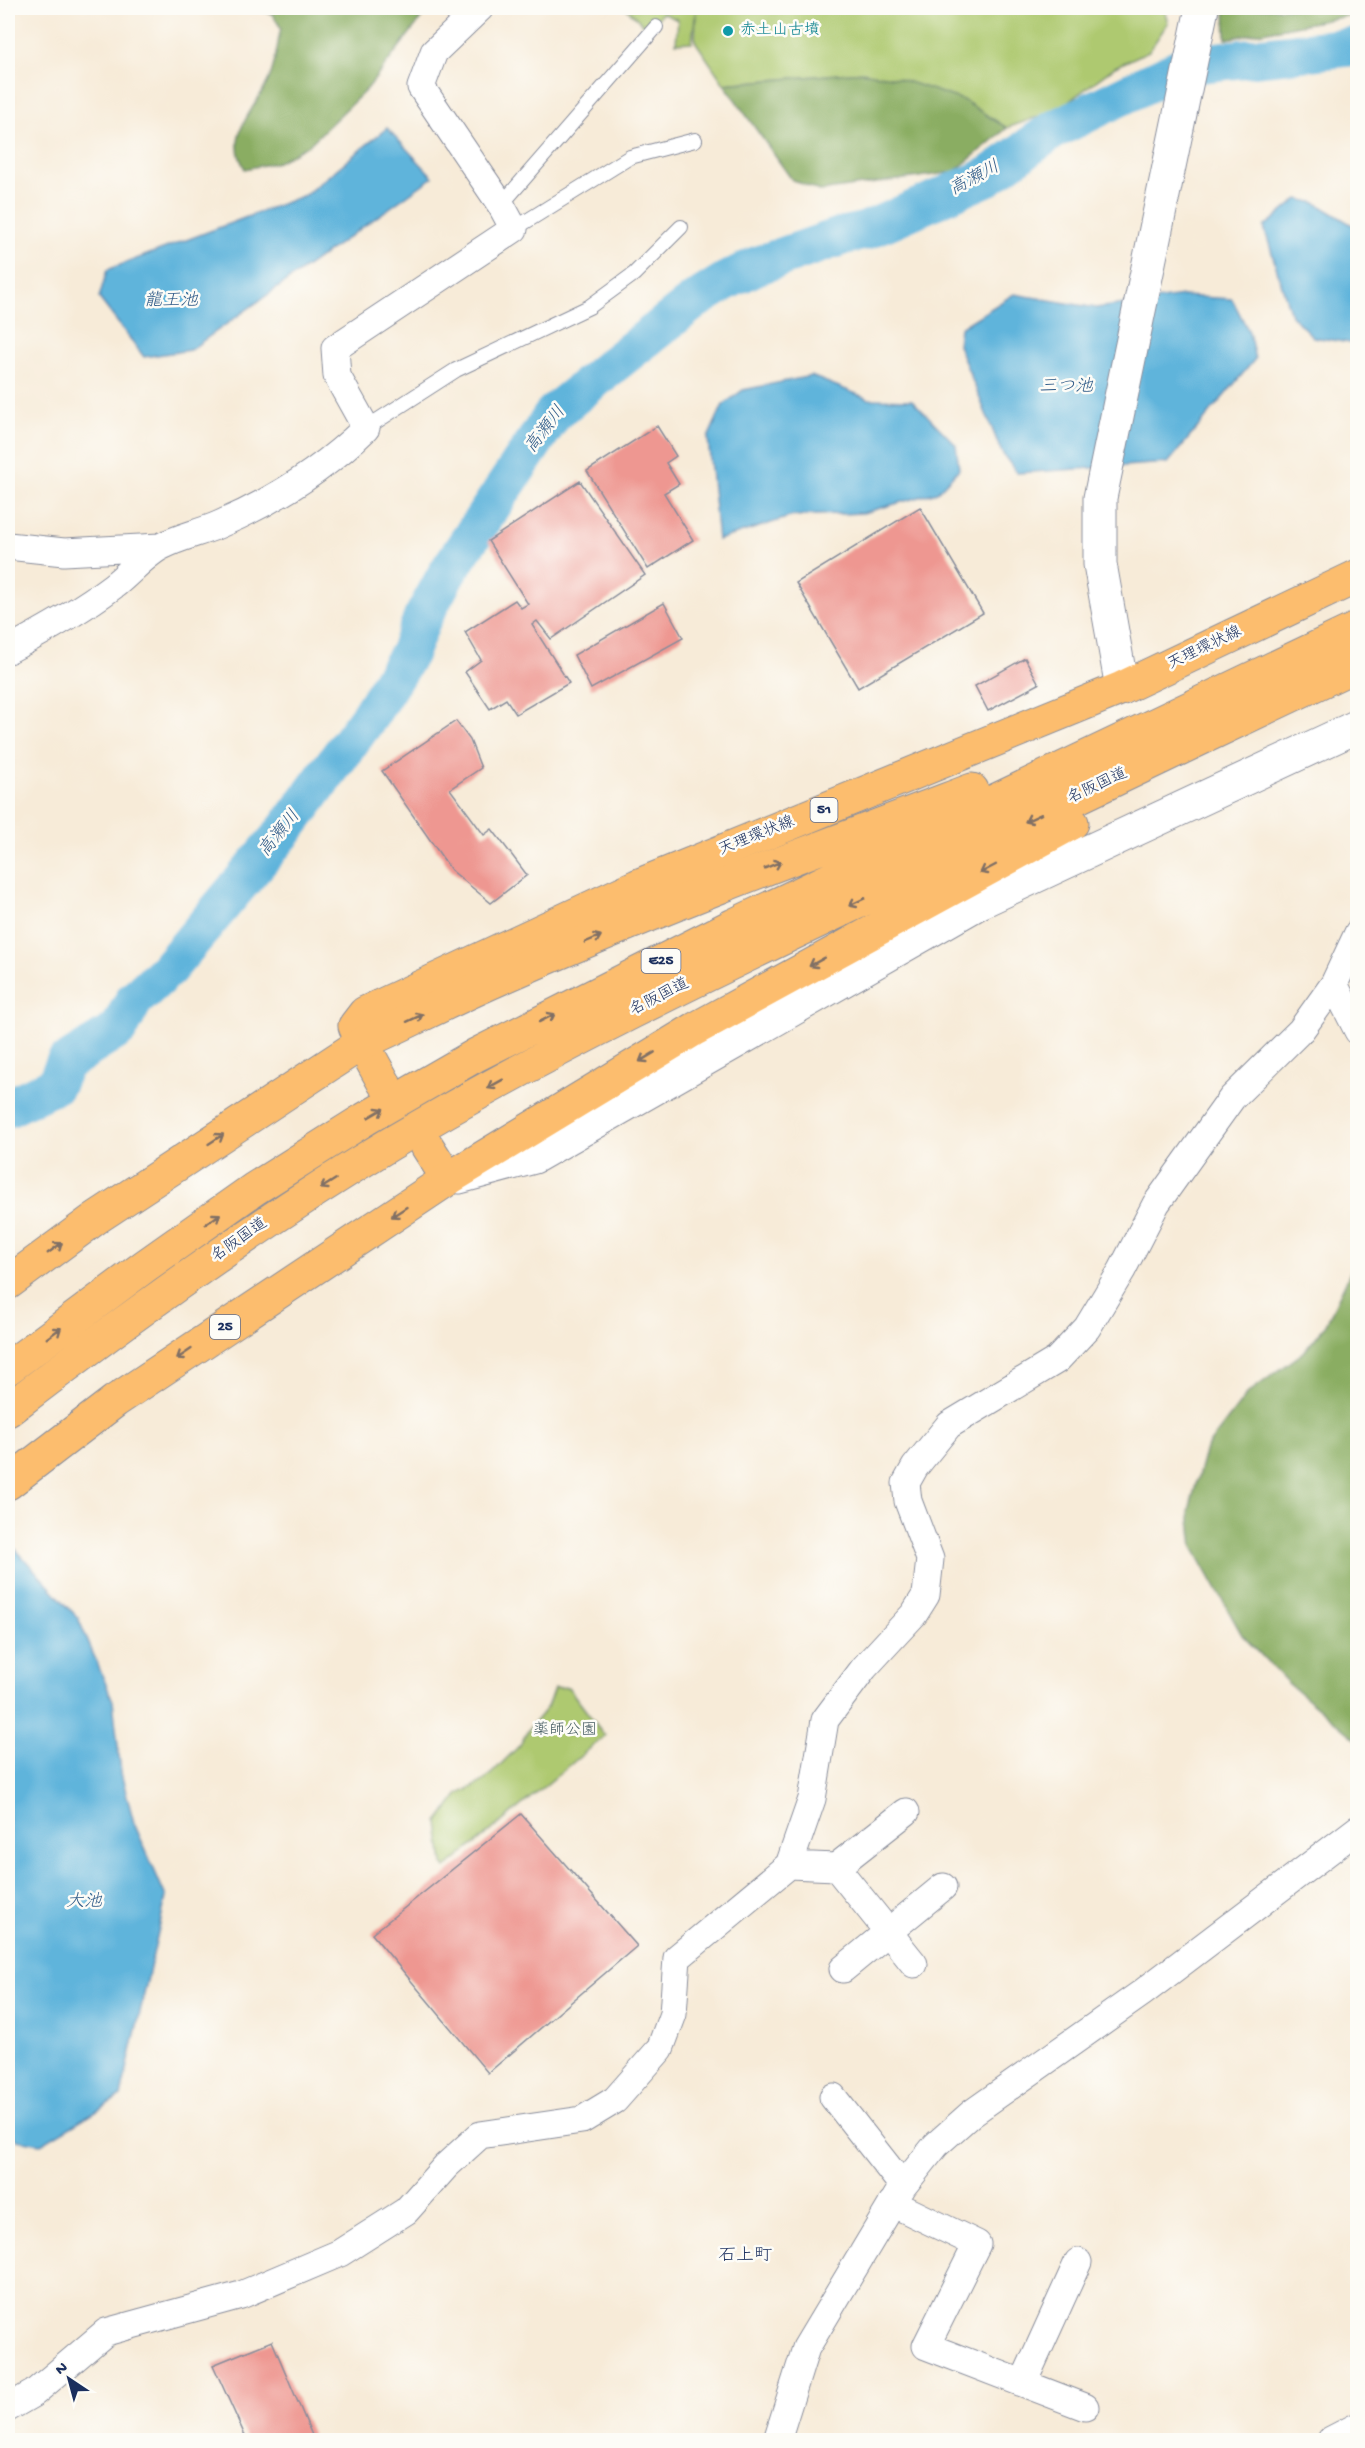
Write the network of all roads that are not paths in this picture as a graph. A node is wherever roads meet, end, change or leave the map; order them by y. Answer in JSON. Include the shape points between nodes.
{"nodes":[{"id":1,"x":480,"y":8,"type":"edge"},
{"id":2,"x":1201,"y":15,"type":"edge"},
{"id":3,"x":656,"y":27,"type":"dead end"},
{"id":4,"x":695,"y":140,"type":"dead end"},
{"id":5,"x":501,"y":205,"type":"junction"},
{"id":6,"x":681,"y":227,"type":"dead end"},
{"id":7,"x":514,"y":229,"type":"junction"},
{"id":8,"x":366,"y":428,"type":"junction"},
{"id":9,"x":8,"y":546,"type":"edge"},
{"id":10,"x":160,"y":547,"type":"junction"},
{"id":11,"x":1358,"y":576,"type":"edge"},
{"id":12,"x":1358,"y":617,"type":"edge"},
{"id":13,"x":1358,"y":628,"type":"edge"},
{"id":14,"x":8,"y":650,"type":"edge"},
{"id":15,"x":1354,"y":665,"type":"edge"},
{"id":16,"x":1122,"y":688,"type":"junction"},
{"id":17,"x":1358,"y":726,"type":"edge"},
{"id":18,"x":1358,"y":933,"type":"edge"},
{"id":19,"x":1334,"y":984,"type":"junction"},
{"id":20,"x":1358,"y":1031,"type":"edge"},
{"id":21,"x":362,"y":1044,"type":"junction"},
{"id":22,"x":384,"y":1083,"type":"dead end"},
{"id":23,"x":427,"y":1146,"type":"dead end"},
{"id":24,"x":448,"y":1179,"type":"junction"},
{"id":25,"x":8,"y":1283,"type":"edge"},
{"id":26,"x":8,"y":1368,"type":"edge"},
{"id":27,"x":8,"y":1410,"type":"edge"},
{"id":28,"x":8,"y":1482,"type":"edge"},
{"id":29,"x":906,"y":1812,"type":"dead end"},
{"id":30,"x":1358,"y":1829,"type":"edge"},
{"id":31,"x":789,"y":1865,"type":"junction"},
{"id":32,"x":836,"y":1868,"type":"junction"},
{"id":33,"x":944,"y":1887,"type":"dead end"},
{"id":34,"x":889,"y":1933,"type":"junction"},
{"id":35,"x":914,"y":1964,"type":"dead end"},
{"id":36,"x":843,"y":1969,"type":"dead end"},
{"id":37,"x":832,"y":2097,"type":"dead end"},
{"id":38,"x":898,"y":2194,"type":"junction"},
{"id":39,"x":1078,"y":2262,"type":"dead end"},
{"id":40,"x":1023,"y":2383,"type":"junction"},
{"id":41,"x":1085,"y":2407,"type":"dead end"},
{"id":42,"x":8,"y":2408,"type":"edge"},
{"id":43,"x":1358,"y":2426,"type":"edge"},
{"id":44,"x":770,"y":2439,"type":"edge"},
{"id":45,"x":1331,"y":2440,"type":"edge"}],
"edges":[{"from":1,"to":5,"type":"street","via":[[434,52],[421,87]]},
{"from":2,"to":16,"type":"street","via":[[1100,498],[1100,564]]},
{"from":3,"to":5,"type":"lane"},
{"from":4,"to":7,"type":"lane","via":[[630,157]]},
{"from":5,"to":7,"type":"street"},
{"from":6,"to":8,"type":"lane","via":[[634,274],[589,307],[456,370]]},
{"from":7,"to":8,"type":"street","via":[[335,348],[337,376]]},
{"from":8,"to":10,"type":"street","via":[[315,471],[260,505]]},
{"from":9,"to":10,"type":"street","via":[[64,552]]},
{"from":10,"to":14,"type":"street","via":[[103,593]]},
{"from":11,"to":16,"type":"main road","name":"天理環状線","number":"51"},
{"from":21,"to":12,"type":"main road","one_way":true,"via":[[493,981],[625,925],[1028,769]]},
{"from":26,"to":13,"type":"main road","name":"名阪国道","number":"E25","one_way":true,"via":[[254,1189],[476,1055],[734,925]]},
{"from":15,"to":24,"type":"main road","number":"E25","one_way":true,"via":[[695,1029]]},
{"from":15,"to":27,"type":"main road","name":"名阪国道","number":"E25","one_way":true,"via":[[752,952],[501,1081],[388,1145],[272,1219],[159,1297]]},
{"from":16,"to":21,"type":"main road","name":"天理環状線","number":"51","via":[[637,886],[364,1013],[355,1026]]},
{"from":17,"to":24,"type":"street","via":[[980,902],[534,1157]]},
{"from":18,"to":19,"type":"street"},
{"from":19,"to":20,"type":"street"},
{"from":19,"to":31,"type":"street","via":[[1301,1030],[1218,1117],[1156,1204],[1087,1328],[1057,1360],[949,1425],[915,1467],[906,1483],[908,1501],[930,1559],[926,1595],[825,1720],[812,1799]]},
{"from":21,"to":22,"type":"main road","name":"天理環状線","number":"51"},
{"from":25,"to":21,"type":"main road","one_way":true,"via":[[96,1218]]},
{"from":23,"to":24,"type":"main road"},
{"from":24,"to":28,"type":"main road","number":"25","one_way":true,"via":[[114,1401]]},
{"from":29,"to":32,"type":"street"},
{"from":30,"to":38,"type":"street","via":[[1142,1993],[972,2113],[936,2145]]},
{"from":31,"to":32,"type":"street"},
{"from":31,"to":42,"type":"street","via":[[677,1958],[673,2014],[660,2049],[615,2100],[582,2120],[480,2135],[406,2211],[340,2253],[241,2295],[106,2332],[34,2393]]},
{"from":32,"to":34,"type":"street"},
{"from":33,"to":34,"type":"street"},
{"from":34,"to":35,"type":"street"},
{"from":34,"to":36,"type":"street"},
{"from":37,"to":38,"type":"street"},
{"from":38,"to":40,"type":"street","via":[[977,2244],[926,2346]]},
{"from":38,"to":44,"type":"street","via":[[806,2348]]},
{"from":39,"to":40,"type":"street"},
{"from":40,"to":41,"type":"street"},
{"from":43,"to":45,"type":"street"}]}
